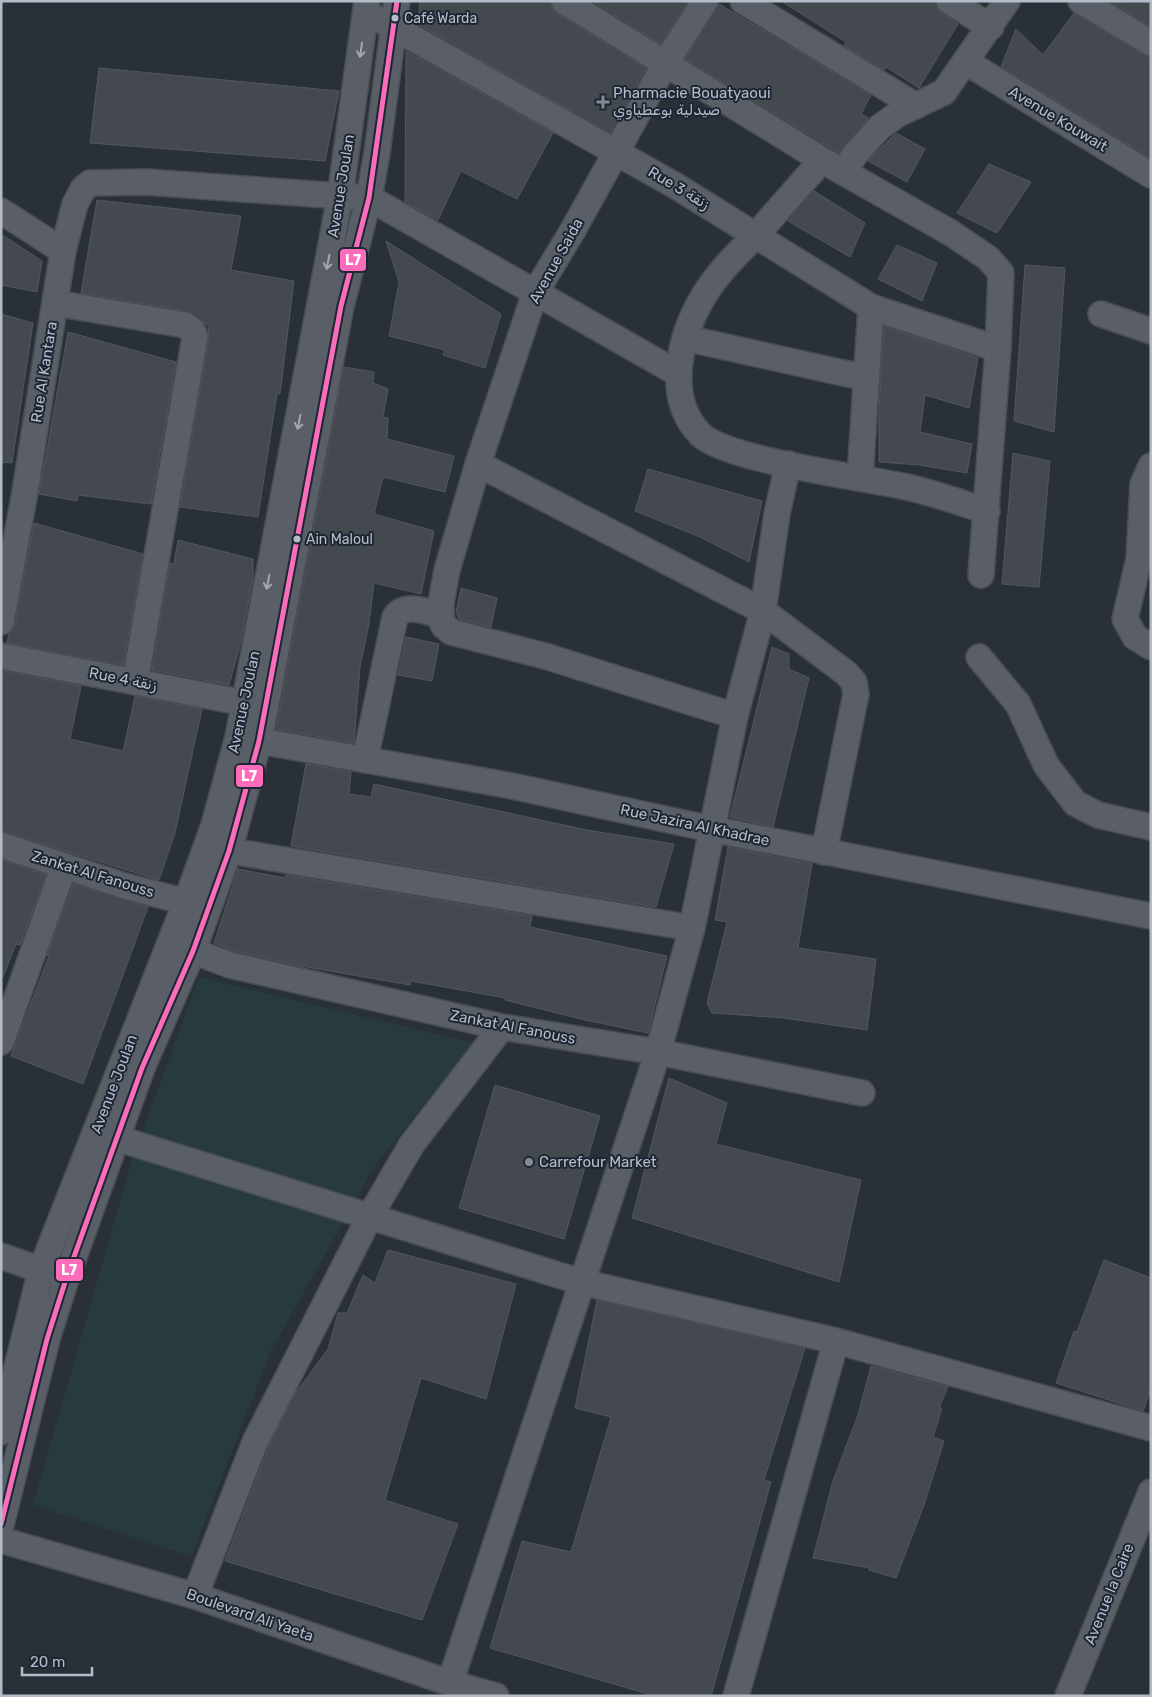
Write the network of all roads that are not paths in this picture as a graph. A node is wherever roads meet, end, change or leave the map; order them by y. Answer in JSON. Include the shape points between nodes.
{"nodes":[{"id":1,"x":564,"y":1,"type":"edge"},
{"id":2,"x":704,"y":1,"type":"edge"},
{"id":3,"x":743,"y":1,"type":"edge"},
{"id":4,"x":949,"y":1,"type":"edge"},
{"id":5,"x":1007,"y":1,"type":"edge"},
{"id":6,"x":1081,"y":1,"type":"edge"},
{"id":7,"x":366,"y":7,"type":"edge"},
{"id":8,"x":395,"y":13,"type":"edge"},
{"id":9,"x":991,"y":27,"type":"junction"},
{"id":10,"x":1151,"y":43,"type":"edge"},
{"id":11,"x":966,"y":62,"type":"junction"},
{"id":12,"x":665,"y":64,"type":"junction"},
{"id":13,"x":916,"y":106,"type":"junction"},
{"id":14,"x":616,"y":151,"type":"junction"},
{"id":15,"x":822,"y":160,"type":"junction"},
{"id":16,"x":844,"y":171,"type":"junction"},
{"id":17,"x":1151,"y":175,"type":"edge"},
{"id":18,"x":340,"y":197,"type":"junction"},
{"id":19,"x":369,"y":198,"type":"junction"},
{"id":20,"x":1,"y":211,"type":"edge"},
{"id":21,"x":755,"y":236,"type":"junction"},
{"id":22,"x":63,"y":251,"type":"junction"},
{"id":23,"x":535,"y":293,"type":"junction"},
{"id":24,"x":55,"y":303,"type":"junction"},
{"id":25,"x":871,"y":307,"type":"junction"},
{"id":26,"x":1101,"y":314,"type":"dead end"},
{"id":27,"x":1151,"y":331,"type":"edge"},
{"id":28,"x":685,"y":338,"type":"junction"},
{"id":29,"x":998,"y":349,"type":"junction"},
{"id":30,"x":679,"y":374,"type":"junction"},
{"id":31,"x":866,"y":378,"type":"junction"},
{"id":32,"x":478,"y":464,"type":"junction"},
{"id":33,"x":788,"y":464,"type":"junction"},
{"id":34,"x":1151,"y":466,"type":"edge"},
{"id":35,"x":860,"y":478,"type":"junction"},
{"id":36,"x":987,"y":511,"type":"junction"},
{"id":37,"x":1145,"y":546,"type":"edge"},
{"id":38,"x":981,"y":575,"type":"dead end"},
{"id":39,"x":4,"y":591,"type":"edge"},
{"id":40,"x":763,"y":611,"type":"junction"},
{"id":41,"x":441,"y":615,"type":"junction"},
{"id":42,"x":1,"y":622,"type":"edge"},
{"id":43,"x":1151,"y":647,"type":"edge"},
{"id":44,"x":1,"y":656,"type":"edge"},
{"id":45,"x":979,"y":657,"type":"dead end"},
{"id":46,"x":135,"y":682,"type":"junction"},
{"id":47,"x":244,"y":703,"type":"junction"},
{"id":48,"x":735,"y":716,"type":"junction"},
{"id":49,"x":249,"y":739,"type":"junction"},
{"id":50,"x":365,"y":760,"type":"junction"},
{"id":51,"x":1151,"y":827,"type":"edge"},
{"id":52,"x":711,"y":829,"type":"junction"},
{"id":53,"x":1,"y":845,"type":"edge"},
{"id":54,"x":217,"y":849,"type":"junction"},
{"id":55,"x":824,"y":852,"type":"junction"},
{"id":56,"x":64,"y":866,"type":"junction"},
{"id":57,"x":186,"y":902,"type":"junction"},
{"id":58,"x":1151,"y":916,"type":"edge"},
{"id":59,"x":692,"y":928,"type":"junction"},
{"id":60,"x":168,"y":946,"type":"junction"},
{"id":61,"x":193,"y":951,"type":"junction"},
{"id":62,"x":502,"y":1028,"type":"junction"},
{"id":63,"x":1,"y":1042,"type":"edge"},
{"id":64,"x":658,"y":1052,"type":"junction"},
{"id":65,"x":862,"y":1093,"type":"dead end"},
{"id":66,"x":107,"y":1136,"type":"junction"},
{"id":67,"x":370,"y":1216,"type":"junction"},
{"id":68,"x":1,"y":1256,"type":"edge"},
{"id":69,"x":41,"y":1270,"type":"junction"},
{"id":70,"x":66,"y":1279,"type":"junction"},
{"id":71,"x":581,"y":1282,"type":"junction"},
{"id":72,"x":836,"y":1341,"type":"junction"},
{"id":73,"x":1151,"y":1428,"type":"edge"},
{"id":74,"x":1,"y":1432,"type":"edge"},
{"id":75,"x":1151,"y":1492,"type":"edge"},
{"id":76,"x":1,"y":1525,"type":"edge"},
{"id":77,"x":1,"y":1540,"type":"edge"},
{"id":78,"x":195,"y":1596,"type":"junction"},
{"id":79,"x":450,"y":1684,"type":"junction"},
{"id":80,"x":496,"y":1696,"type":"edge"},
{"id":81,"x":736,"y":1696,"type":"edge"},
{"id":82,"x":1068,"y":1696,"type":"edge"}],
"edges":[{"from":1,"to":12,"type":"street"},
{"from":2,"to":12,"type":"street","name":"Avenue Saida"},
{"from":3,"to":13,"type":"street"},
{"from":4,"to":9,"type":"street"},
{"from":5,"to":9,"type":"street"},
{"from":6,"to":10,"type":"street"},
{"from":7,"to":8,"type":"street","name":"Rue 3 زنقة"},
{"from":7,"to":18,"type":"street","name":"Avenue Joulan","one_way":true},
{"from":8,"to":14,"type":"street","name":"Rue 3 زنقة"},
{"from":8,"to":19,"type":"street","name":"Avenue Joulan"},
{"from":9,"to":11,"type":"street"},
{"from":11,"to":13,"type":"street","via":[[942,94]]},
{"from":11,"to":17,"type":"street","name":"Avenue Kouwait"},
{"from":12,"to":14,"type":"street","name":"Avenue Saida"},
{"from":12,"to":15,"type":"street"},
{"from":13,"to":16,"type":"street","via":[[880,127]]},
{"from":14,"to":21,"type":"street","name":"Rue 3 زنقة"},
{"from":14,"to":23,"type":"street","name":"Avenue Saida"},
{"from":15,"to":16,"type":"street"},
{"from":15,"to":21,"type":"street"},
{"from":16,"to":29,"type":"street","via":[[950,233],[996,265],[1001,273]]},
{"from":18,"to":19,"type":"street"},
{"from":18,"to":22,"type":"street","name":"Rue Al Kantara","via":[[98,181],[86,185],[75,204]]},
{"from":18,"to":47,"type":"street","name":"Avenue Joulan","one_way":true},
{"from":19,"to":23,"type":"street"},
{"from":19,"to":49,"type":"street","name":"Avenue Joulan","via":[[341,306]]},
{"from":20,"to":22,"type":"street"},
{"from":21,"to":25,"type":"street","name":"Rue 3 زنقة"},
{"from":21,"to":28,"type":"street","via":[[719,273],[702,298]]},
{"from":22,"to":24,"type":"street","name":"Rue Al Kantara"},
{"from":23,"to":30,"type":"street"},
{"from":23,"to":32,"type":"street","name":"Avenue Saida"},
{"from":24,"to":39,"type":"street","name":"Rue Al Kantara"},
{"from":24,"to":46,"type":"street","via":[[184,325],[195,337]]},
{"from":25,"to":29,"type":"street","name":"Rue 3 زنقة"},
{"from":25,"to":31,"type":"street"},
{"from":26,"to":27,"type":"street"},
{"from":28,"to":30,"type":"street"},
{"from":28,"to":31,"type":"street"},
{"from":29,"to":36,"type":"street"},
{"from":30,"to":33,"type":"street","via":[[680,400],[700,434],[730,450]]},
{"from":31,"to":35,"type":"street"},
{"from":32,"to":40,"type":"street"},
{"from":32,"to":41,"type":"street","name":"Avenue Saida","via":[[447,570]]},
{"from":33,"to":35,"type":"street"},
{"from":33,"to":40,"type":"street"},
{"from":34,"to":37,"type":"street","via":[[1143,484]]},
{"from":35,"to":36,"type":"street","via":[[909,488]]},
{"from":36,"to":38,"type":"street"},
{"from":37,"to":43,"type":"street","via":[[1138,559],[1125,619],[1136,637]]},
{"from":39,"to":42,"type":"street","name":"Rue Al Kantara"},
{"from":40,"to":48,"type":"street"},
{"from":40,"to":55,"type":"street","via":[[846,672],[854,682],[856,694]]},
{"from":41,"to":48,"type":"street","via":[[443,624],[451,632],[544,656]]},
{"from":41,"to":50,"type":"street","via":[[408,608],[399,611],[395,617]]},
{"from":44,"to":46,"type":"street","name":"Rue 4 زنقة"},
{"from":45,"to":51,"type":"street","via":[[1018,704],[1046,764],[1075,803],[1098,814]]},
{"from":46,"to":47,"type":"street","name":"Rue 4 زنقة"},
{"from":47,"to":49,"type":"street","name":"Avenue Joulan"},
{"from":48,"to":52,"type":"street"},
{"from":49,"to":50,"type":"street","name":"Rue Jazira Al Khadrae"},
{"from":49,"to":54,"type":"street","name":"Avenue Joulan"},
{"from":50,"to":52,"type":"street","name":"Rue Jazira Al Khadrae","via":[[507,785]]},
{"from":52,"to":55,"type":"street","name":"Rue Jazira Al Khadrae"},
{"from":52,"to":59,"type":"street"},
{"from":53,"to":56,"type":"street","name":"Zankat Al Fanouss"},
{"from":54,"to":57,"type":"street","name":"Avenue Joulan"},
{"from":54,"to":59,"type":"street"},
{"from":54,"to":61,"type":"street","name":"Avenue Joulan"},
{"from":55,"to":58,"type":"street","name":"Rue Jazira Al Khadrae"},
{"from":56,"to":57,"type":"street","name":"Zankat Al Fanouss"},
{"from":56,"to":63,"type":"street"},
{"from":57,"to":60,"type":"street","name":"Avenue Joulan"},
{"from":59,"to":64,"type":"street"},
{"from":60,"to":61,"type":"street","name":"Zankat Al Fanouss"},
{"from":60,"to":66,"type":"street","name":"Avenue Joulan"},
{"from":61,"to":62,"type":"street","name":"Zankat Al Fanouss","via":[[230,966]]},
{"from":61,"to":66,"type":"street","name":"Avenue Joulan","via":[[142,1068]]},
{"from":62,"to":64,"type":"street","name":"Zankat Al Fanouss"},
{"from":62,"to":67,"type":"street","via":[[412,1144]]},
{"from":64,"to":65,"type":"street","name":"Zankat Al Fanouss"},
{"from":64,"to":71,"type":"street"},
{"from":66,"to":67,"type":"street"},
{"from":66,"to":69,"type":"street","name":"Avenue Joulan"},
{"from":66,"to":70,"type":"street","name":"Avenue Joulan"},
{"from":67,"to":71,"type":"street"},
{"from":67,"to":78,"type":"street","via":[[255,1442]]},
{"from":68,"to":69,"type":"street"},
{"from":69,"to":70,"type":"street"},
{"from":69,"to":74,"type":"street","name":"Avenue Joulan"},
{"from":70,"to":76,"type":"street","name":"Avenue Joulan","via":[[47,1339]]},
{"from":71,"to":72,"type":"street"},
{"from":71,"to":79,"type":"street"},
{"from":72,"to":73,"type":"street"},
{"from":72,"to":81,"type":"street"},
{"from":75,"to":82,"type":"street","name":"Avenue la Caire"},
{"from":77,"to":78,"type":"street","name":"Boulevard Ali Yaeta"},
{"from":78,"to":79,"type":"street","name":"Boulevard Ali Yaeta"},
{"from":79,"to":80,"type":"street","name":"Boulevard Ali Yaeta"}]}
